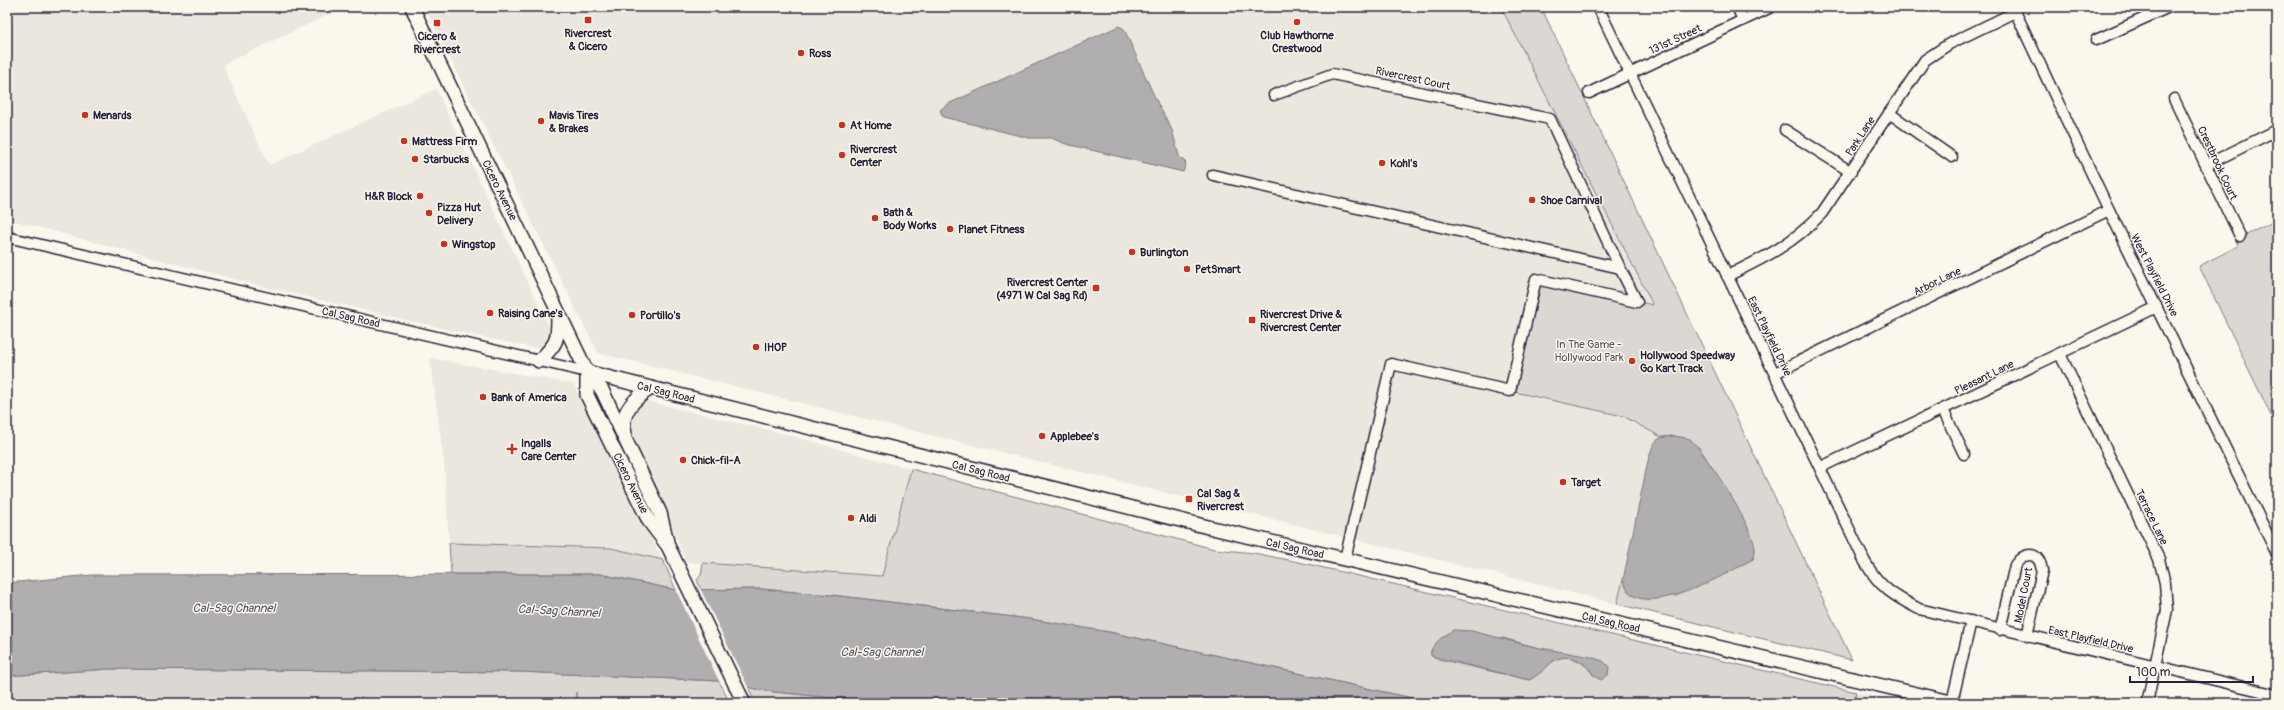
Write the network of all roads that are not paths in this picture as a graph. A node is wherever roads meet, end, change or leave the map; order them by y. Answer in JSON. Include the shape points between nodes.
{"nodes":[{"id":1,"x":412,"y":7,"type":"edge"},
{"id":2,"x":1598,"y":7,"type":"edge"},
{"id":3,"x":1737,"y":7,"type":"edge"},
{"id":4,"x":1771,"y":7,"type":"edge"},
{"id":5,"x":2169,"y":7,"type":"edge"},
{"id":6,"x":2014,"y":10,"type":"edge"},
{"id":7,"x":1743,"y":20,"type":"junction"},
{"id":8,"x":2096,"y":40,"type":"dead end"},
{"id":9,"x":1630,"y":73,"type":"junction"},
{"id":10,"x":1589,"y":93,"type":"dead end"},
{"id":11,"x":1274,"y":95,"type":"dead end"},
{"id":12,"x":2174,"y":99,"type":"dead end"},
{"id":13,"x":1889,"y":113,"type":"junction"},
{"id":14,"x":1785,"y":130,"type":"dead end"},
{"id":15,"x":2277,"y":130,"type":"edge"},
{"id":16,"x":1952,"y":157,"type":"dead end"},
{"id":17,"x":2206,"y":165,"type":"junction"},
{"id":18,"x":1851,"y":172,"type":"junction"},
{"id":19,"x":1213,"y":175,"type":"dead end"},
{"id":20,"x":2109,"y":210,"type":"junction"},
{"id":21,"x":2240,"y":236,"type":"dead end"},
{"id":22,"x":7,"y":237,"type":"edge"},
{"id":23,"x":1620,"y":268,"type":"junction"},
{"id":24,"x":1727,"y":276,"type":"junction"},
{"id":25,"x":2157,"y":307,"type":"junction"},
{"id":26,"x":558,"y":312,"type":"junction"},
{"id":27,"x":2060,"y":354,"type":"junction"},
{"id":28,"x":539,"y":361,"type":"junction"},
{"id":29,"x":587,"y":372,"type":"junction"},
{"id":30,"x":1775,"y":373,"type":"junction"},
{"id":31,"x":651,"y":388,"type":"junction"},
{"id":32,"x":1943,"y":410,"type":"junction"},
{"id":33,"x":631,"y":451,"type":"junction"},
{"id":34,"x":1964,"y":454,"type":"dead end"},
{"id":35,"x":1821,"y":468,"type":"junction"},
{"id":36,"x":668,"y":546,"type":"junction"},
{"id":37,"x":2277,"y":554,"type":"edge"},
{"id":38,"x":1345,"y":560,"type":"junction"},
{"id":39,"x":1971,"y":621,"type":"junction"},
{"id":40,"x":2000,"y":630,"type":"junction"},
{"id":41,"x":2027,"y":636,"type":"junction"},
{"id":42,"x":2156,"y":666,"type":"junction"},
{"id":43,"x":2277,"y":695,"type":"edge"},
{"id":44,"x":744,"y":703,"type":"edge"},
{"id":45,"x":1954,"y":703,"type":"edge"},
{"id":46,"x":2147,"y":703,"type":"edge"}],
"edges":[{"from":1,"to":26,"type":"main road","name":"Cicero Avenue"},
{"from":2,"to":9,"type":"street","name":"East Playfield Drive"},
{"from":3,"to":7,"type":"street"},
{"from":4,"to":7,"type":"street","name":"131st Street"},
{"from":5,"to":8,"type":"street"},
{"from":6,"to":13,"type":"street","name":"Park Lane","via":[[1949,44],[1925,60]]},
{"from":6,"to":20,"type":"street","name":"West Playfield Drive"},
{"from":7,"to":9,"type":"street","name":"131st Street"},
{"from":9,"to":10,"type":"street","name":"131st Street"},
{"from":9,"to":24,"type":"street","name":"East Playfield Drive"},
{"from":11,"to":23,"type":"street","name":"Rivercrest Court","via":[[1332,74],[1550,118]]},
{"from":12,"to":17,"type":"street","name":"Crestbrook Court"},
{"from":13,"to":16,"type":"street"},
{"from":13,"to":18,"type":"street","name":"Park Lane"},
{"from":14,"to":18,"type":"street"},
{"from":15,"to":17,"type":"street"},
{"from":17,"to":21,"type":"street","name":"Crestbrook Court"},
{"from":18,"to":24,"type":"street","name":"Park Lane","via":[[1830,203],[1801,234],[1777,251]]},
{"from":19,"to":23,"type":"street"},
{"from":20,"to":25,"type":"street","name":"West Playfield Drive"},
{"from":20,"to":30,"type":"street","name":"Arbor Lane"},
{"from":22,"to":28,"type":"street","name":"Cal Sag Road"},
{"from":23,"to":38,"type":"street","via":[[1637,302],[1536,279],[1510,391],[1391,364]]},
{"from":24,"to":30,"type":"street","name":"East Playfield Drive"},
{"from":25,"to":27,"type":"street","name":"Pleasant Lane"},
{"from":25,"to":37,"type":"street","name":"West Playfield Drive"},
{"from":26,"to":28,"type":"main road","via":[[558,338]]},
{"from":26,"to":29,"type":"main road","name":"Cicero Avenue"},
{"from":27,"to":32,"type":"street","name":"Pleasant Lane"},
{"from":27,"to":42,"type":"street","name":"Terrace Lane","via":[[2159,559],[2165,583],[2167,610]]},
{"from":28,"to":29,"type":"street","name":"Cal Sag Road"},
{"from":29,"to":31,"type":"main road","name":"Cal Sag Road"},
{"from":29,"to":33,"type":"main road","name":"Cicero Avenue","via":[[602,390]]},
{"from":29,"to":36,"type":"main road","name":"Cicero Avenue","via":[[587,395],[649,521]]},
{"from":30,"to":35,"type":"street","name":"East Playfield Drive"},
{"from":31,"to":33,"type":"main road","via":[[638,396],[626,413],[624,430]]},
{"from":31,"to":38,"type":"main road","name":"Cal Sag Road"},
{"from":32,"to":34,"type":"street"},
{"from":32,"to":35,"type":"street","name":"Pleasant Lane"},
{"from":33,"to":36,"type":"main road","name":"Cicero Avenue","via":[[660,513]]},
{"from":35,"to":39,"type":"street","name":"East Playfield Drive","via":[[1876,580],[1892,594],[1919,609]]},
{"from":36,"to":44,"type":"main road","name":"Cicero Avenue"},
{"from":38,"to":45,"type":"main road","name":"Cal Sag Road"},
{"from":39,"to":40,"type":"street","name":"East Playfield Drive"},
{"from":39,"to":45,"type":"street"},
{"from":40,"to":41,"type":"street","name":"East Playfield Drive"},
{"from":40,"to":41,"type":"street","name":"Model Court","via":[[2015,565],[2020,558],[2035,556],[2041,562],[2042,572]]},
{"from":41,"to":42,"type":"street","name":"East Playfield Drive"},
{"from":42,"to":43,"type":"street","name":"East Playfield Drive"},
{"from":42,"to":46,"type":"street","name":"Terrace Lane"}]}
